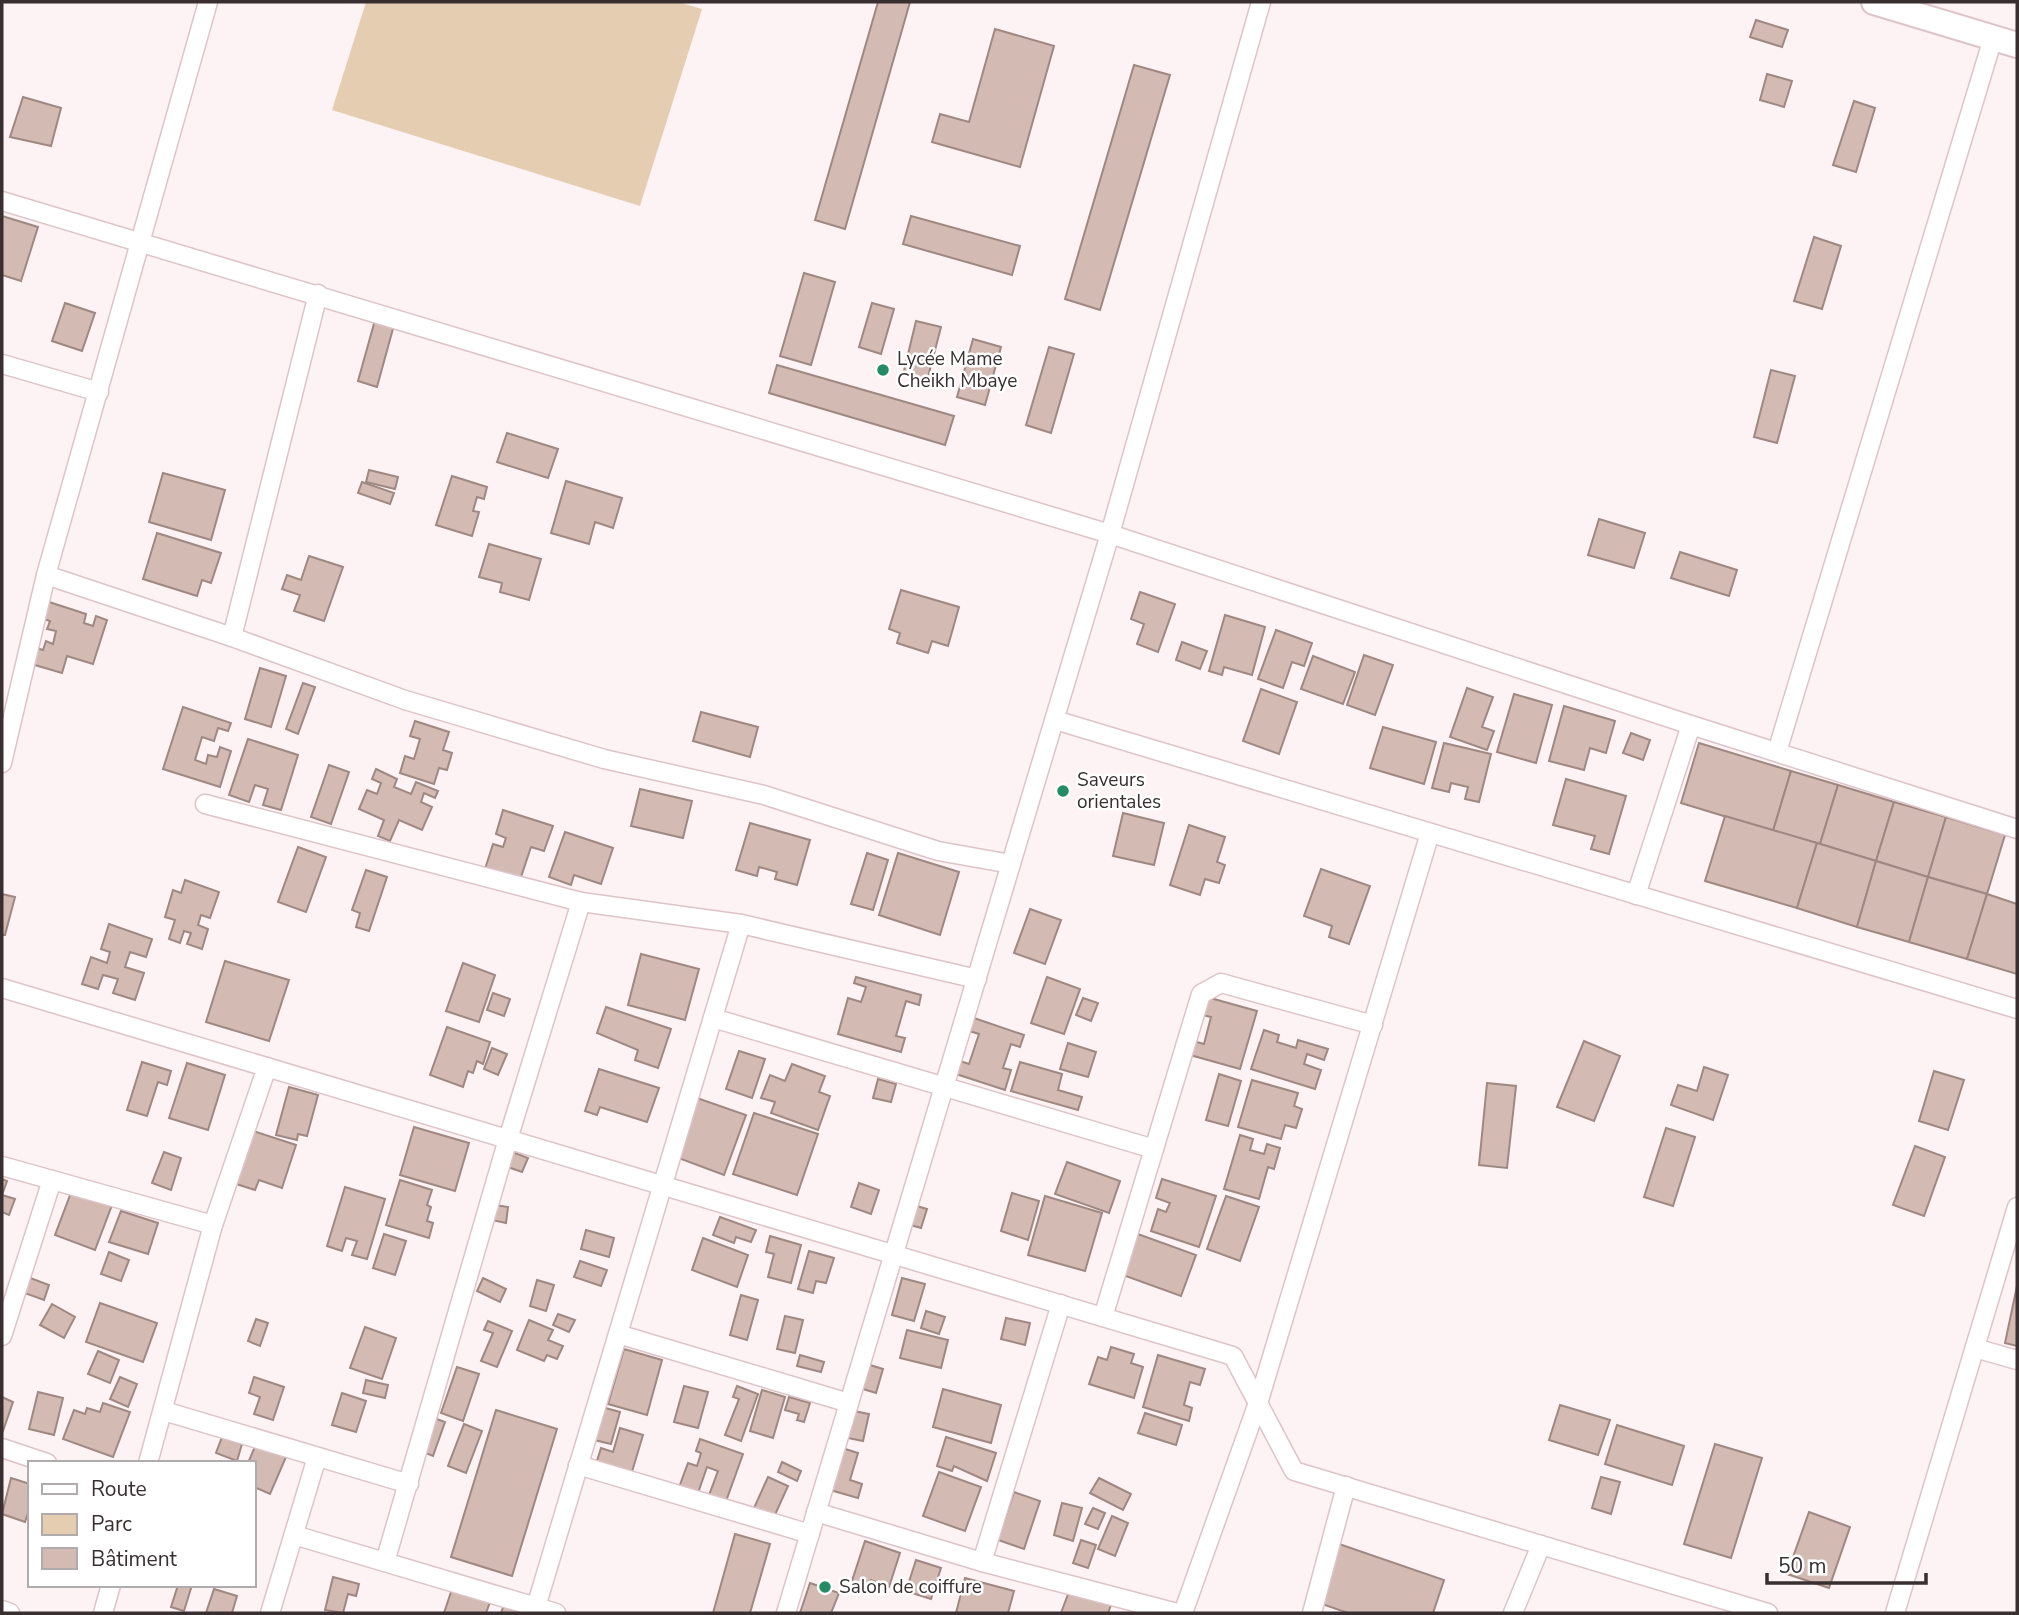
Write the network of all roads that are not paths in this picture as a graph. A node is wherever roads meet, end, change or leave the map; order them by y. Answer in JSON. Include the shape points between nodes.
{"nodes":[{"id":1,"x":208,"y":2,"type":"edge"},
{"id":2,"x":1261,"y":2,"type":"edge"},
{"id":3,"x":1874,"y":2,"type":"edge"},
{"id":4,"x":1993,"y":38,"type":"junction"},
{"id":5,"x":2017,"y":45,"type":"edge"},
{"id":6,"x":2,"y":201,"type":"edge"},
{"id":7,"x":141,"y":241,"type":"junction"},
{"id":8,"x":318,"y":295,"type":"junction"},
{"id":9,"x":2,"y":364,"type":"edge"},
{"id":10,"x":99,"y":391,"type":"junction"},
{"id":11,"x":1110,"y":534,"type":"junction"},
{"id":12,"x":46,"y":575,"type":"junction"},
{"id":13,"x":232,"y":637,"type":"junction"},
{"id":14,"x":1055,"y":720,"type":"junction"},
{"id":15,"x":1691,"y":725,"type":"junction"},
{"id":16,"x":1777,"y":752,"type":"junction"},
{"id":17,"x":2,"y":763,"type":"edge"},
{"id":18,"x":205,"y":804,"type":"dead end"},
{"id":19,"x":2017,"y":829,"type":"edge"},
{"id":20,"x":1430,"y":833,"type":"junction"},
{"id":21,"x":1011,"y":864,"type":"junction"},
{"id":22,"x":1636,"y":895,"type":"junction"},
{"id":23,"x":582,"y":902,"type":"junction"},
{"id":24,"x":741,"y":924,"type":"junction"},
{"id":25,"x":977,"y":979,"type":"junction"},
{"id":26,"x":2,"y":988,"type":"edge"},
{"id":27,"x":2017,"y":1009,"type":"edge"},
{"id":28,"x":713,"y":1018,"type":"junction"},
{"id":29,"x":1373,"y":1025,"type":"junction"},
{"id":30,"x":267,"y":1068,"type":"junction"},
{"id":31,"x":944,"y":1087,"type":"junction"},
{"id":32,"x":508,"y":1139,"type":"junction"},
{"id":33,"x":1154,"y":1149,"type":"junction"},
{"id":34,"x":2,"y":1166,"type":"edge"},
{"id":35,"x":52,"y":1180,"type":"junction"},
{"id":36,"x":662,"y":1185,"type":"junction"},
{"id":37,"x":2017,"y":1207,"type":"edge"},
{"id":38,"x":213,"y":1225,"type":"junction"},
{"id":39,"x":894,"y":1254,"type":"junction"},
{"id":40,"x":1061,"y":1304,"type":"junction"},
{"id":41,"x":1103,"y":1317,"type":"junction"},
{"id":42,"x":618,"y":1334,"type":"junction"},
{"id":43,"x":2,"y":1336,"type":"edge"},
{"id":44,"x":1975,"y":1348,"type":"junction"},
{"id":45,"x":2017,"y":1360,"type":"edge"},
{"id":46,"x":1259,"y":1400,"type":"junction"},
{"id":47,"x":849,"y":1403,"type":"junction"},
{"id":48,"x":164,"y":1411,"type":"junction"},
{"id":49,"x":2,"y":1448,"type":"edge"},
{"id":50,"x":317,"y":1457,"type":"junction"},
{"id":51,"x":41,"y":1461,"type":"edge"},
{"id":52,"x":149,"y":1461,"type":"edge"},
{"id":53,"x":578,"y":1465,"type":"junction"},
{"id":54,"x":409,"y":1484,"type":"junction"},
{"id":55,"x":1346,"y":1486,"type":"junction"},
{"id":56,"x":816,"y":1512,"type":"junction"},
{"id":57,"x":810,"y":1534,"type":"junction"},
{"id":58,"x":294,"y":1535,"type":"junction"},
{"id":59,"x":1541,"y":1545,"type":"junction"},
{"id":60,"x":385,"y":1562,"type":"junction"},
{"id":61,"x":982,"y":1562,"type":"junction"},
{"id":62,"x":110,"y":1587,"type":"edge"},
{"id":63,"x":536,"y":1607,"type":"junction"},
{"id":64,"x":2,"y":1610,"type":"edge"},
{"id":65,"x":10,"y":1613,"type":"edge"},
{"id":66,"x":103,"y":1613,"type":"edge"},
{"id":67,"x":270,"y":1613,"type":"edge"},
{"id":68,"x":556,"y":1613,"type":"edge"},
{"id":69,"x":786,"y":1613,"type":"edge"},
{"id":70,"x":1177,"y":1613,"type":"edge"},
{"id":71,"x":1183,"y":1613,"type":"edge"},
{"id":72,"x":1312,"y":1613,"type":"edge"},
{"id":73,"x":1513,"y":1613,"type":"edge"},
{"id":74,"x":1768,"y":1613,"type":"edge"},
{"id":75,"x":1895,"y":1613,"type":"edge"}],
"edges":[{"from":1,"to":7,"type":"street"},
{"from":2,"to":11,"type":"street"},
{"from":3,"to":4,"type":"main road"},
{"from":4,"to":5,"type":"main road"},
{"from":4,"to":16,"type":"street"},
{"from":6,"to":7,"type":"street"},
{"from":7,"to":8,"type":"street"},
{"from":7,"to":10,"type":"street"},
{"from":8,"to":11,"type":"street"},
{"from":8,"to":13,"type":"street"},
{"from":9,"to":10,"type":"street"},
{"from":10,"to":12,"type":"street"},
{"from":11,"to":14,"type":"street"},
{"from":11,"to":15,"type":"street"},
{"from":12,"to":13,"type":"street"},
{"from":12,"to":17,"type":"street"},
{"from":13,"to":21,"type":"street","via":[[405,700],[551,743],[764,795],[938,851]]},
{"from":14,"to":20,"type":"street"},
{"from":14,"to":21,"type":"street"},
{"from":15,"to":16,"type":"street"},
{"from":15,"to":22,"type":"street"},
{"from":16,"to":19,"type":"street"},
{"from":18,"to":23,"type":"street"},
{"from":20,"to":22,"type":"street"},
{"from":20,"to":29,"type":"street"},
{"from":21,"to":25,"type":"street"},
{"from":22,"to":27,"type":"street"},
{"from":23,"to":24,"type":"street"},
{"from":23,"to":32,"type":"street"},
{"from":24,"to":25,"type":"street"},
{"from":24,"to":28,"type":"street"},
{"from":25,"to":31,"type":"street"},
{"from":26,"to":30,"type":"street"},
{"from":28,"to":31,"type":"street"},
{"from":28,"to":36,"type":"street"},
{"from":29,"to":33,"type":"street","via":[[1220,983],[1210,987],[1201,994]]},
{"from":29,"to":46,"type":"street"},
{"from":30,"to":32,"type":"street"},
{"from":30,"to":38,"type":"street"},
{"from":31,"to":33,"type":"street"},
{"from":31,"to":39,"type":"street"},
{"from":32,"to":36,"type":"street"},
{"from":32,"to":54,"type":"street"},
{"from":33,"to":41,"type":"street"},
{"from":34,"to":35,"type":"street"},
{"from":35,"to":38,"type":"street"},
{"from":35,"to":43,"type":"street"},
{"from":36,"to":39,"type":"street"},
{"from":36,"to":42,"type":"street"},
{"from":37,"to":44,"type":"street"},
{"from":38,"to":48,"type":"street"},
{"from":39,"to":40,"type":"street"},
{"from":39,"to":47,"type":"street"},
{"from":40,"to":41,"type":"street"},
{"from":40,"to":61,"type":"street"},
{"from":41,"to":46,"type":"street","via":[[1233,1356]]},
{"from":42,"to":47,"type":"street"},
{"from":42,"to":53,"type":"street"},
{"from":44,"to":45,"type":"street"},
{"from":44,"to":75,"type":"street"},
{"from":46,"to":55,"type":"street","via":[[1294,1471]]},
{"from":46,"to":71,"type":"street"},
{"from":47,"to":56,"type":"street"},
{"from":48,"to":50,"type":"street"},
{"from":48,"to":52,"type":"street"},
{"from":49,"to":51,"type":"street"},
{"from":50,"to":54,"type":"street"},
{"from":50,"to":58,"type":"street"},
{"from":53,"to":57,"type":"street"},
{"from":53,"to":63,"type":"street"},
{"from":54,"to":60,"type":"street"},
{"from":55,"to":59,"type":"street"},
{"from":55,"to":72,"type":"street"},
{"from":56,"to":57,"type":"street"},
{"from":56,"to":61,"type":"street"},
{"from":57,"to":69,"type":"street"},
{"from":58,"to":60,"type":"street"},
{"from":58,"to":67,"type":"street"},
{"from":59,"to":73,"type":"street"},
{"from":59,"to":74,"type":"street"},
{"from":60,"to":63,"type":"street"},
{"from":61,"to":70,"type":"street"},
{"from":62,"to":66,"type":"street"},
{"from":63,"to":68,"type":"street"},
{"from":64,"to":65,"type":"street"}]}
